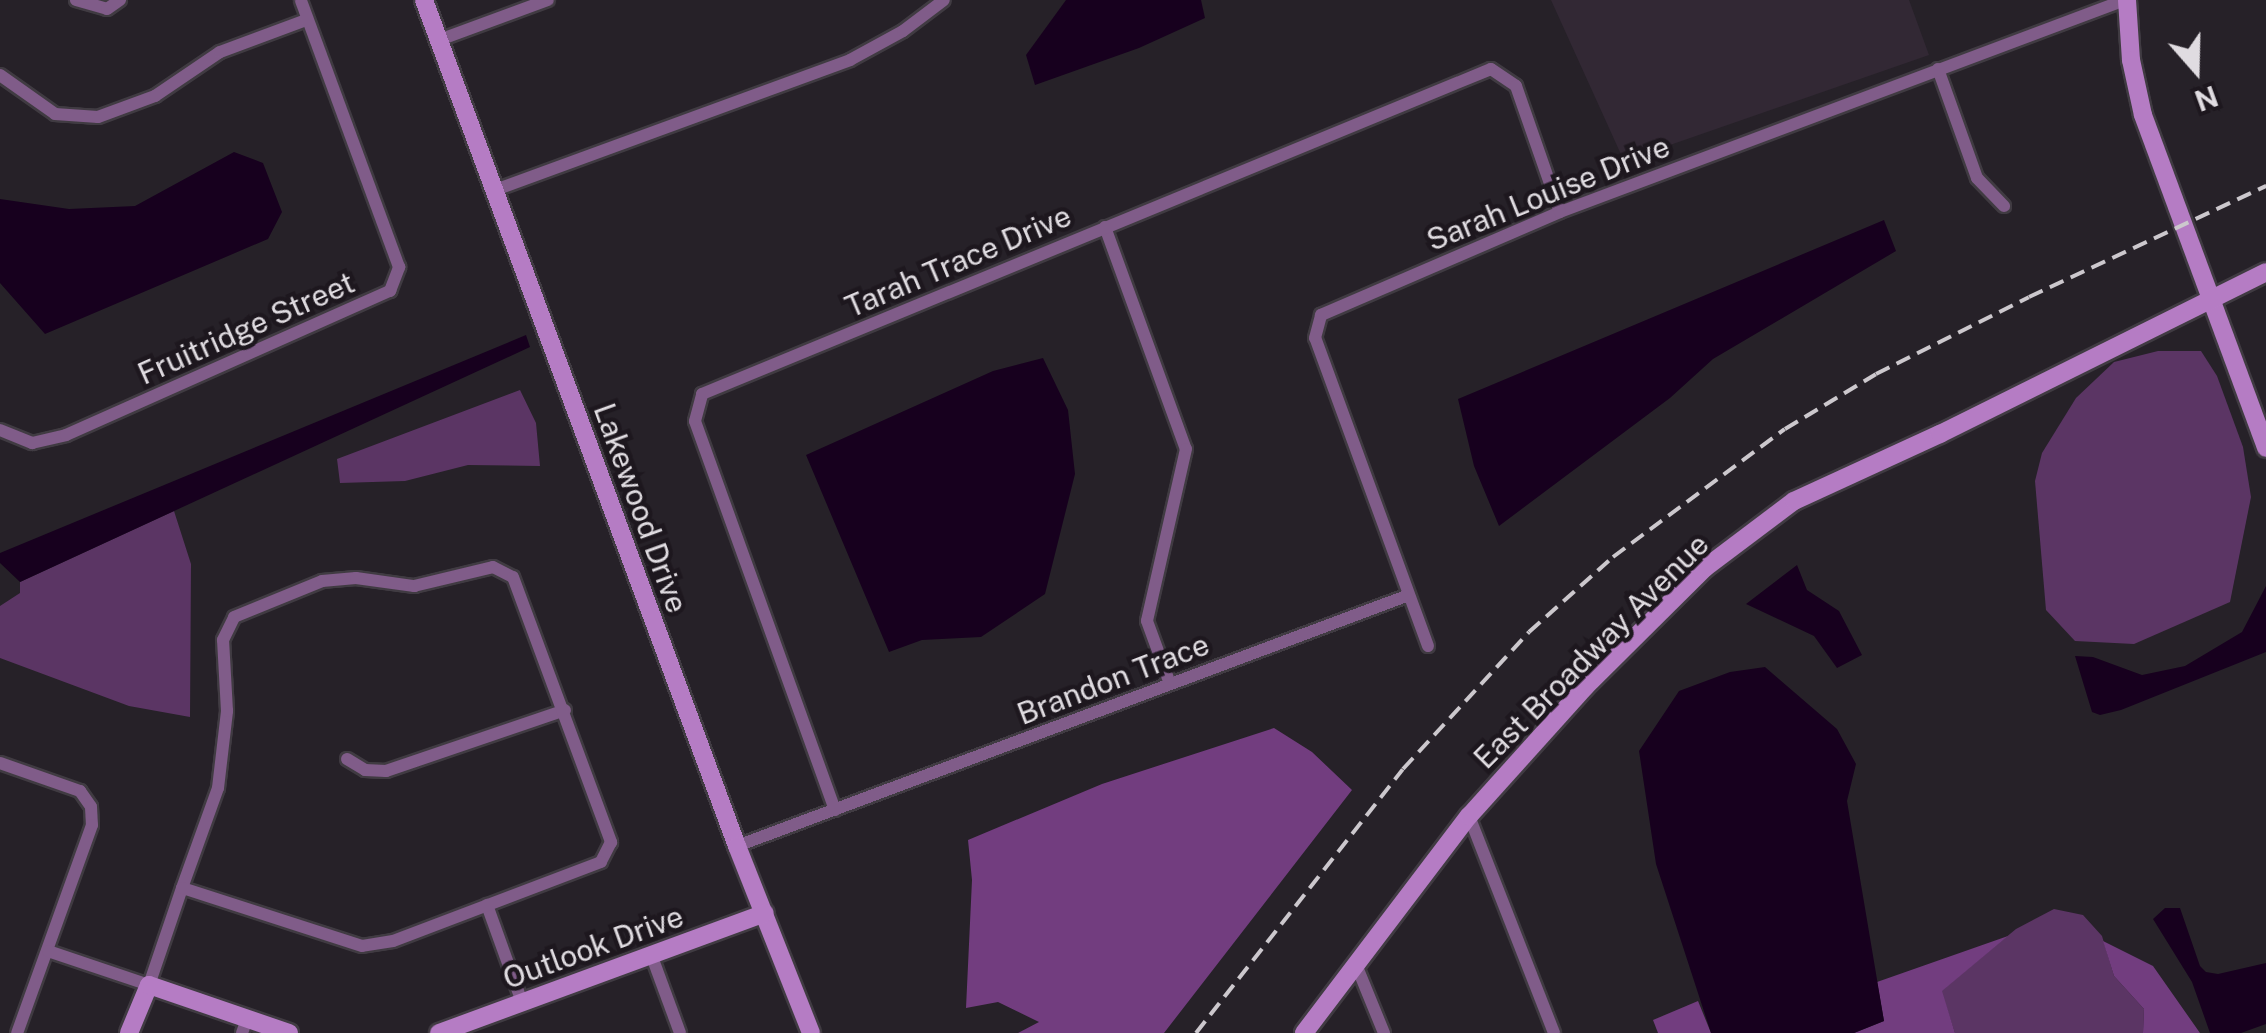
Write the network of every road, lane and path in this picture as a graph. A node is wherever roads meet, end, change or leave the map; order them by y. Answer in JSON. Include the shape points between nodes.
{"nodes":[{"id":1,"x":76,"y":0,"type":"edge"},
{"id":2,"x":120,"y":0,"type":"edge"},
{"id":3,"x":300,"y":0,"type":"edge"},
{"id":4,"x":424,"y":0,"type":"edge"},
{"id":5,"x":548,"y":0,"type":"edge"},
{"id":6,"x":944,"y":0,"type":"edge"},
{"id":7,"x":2126,"y":0,"type":"edge"},
{"id":8,"x":306,"y":20,"type":"junction"},
{"id":9,"x":439,"y":40,"type":"junction"},
{"id":10,"x":1938,"y":69,"type":"junction"},
{"id":11,"x":0,"y":76,"type":"edge"},
{"id":12,"x":495,"y":190,"type":"junction"},
{"id":13,"x":2004,"y":206,"type":"dead end"},
{"id":14,"x":1560,"y":212,"type":"junction"},
{"id":15,"x":1105,"y":226,"type":"junction"},
{"id":16,"x":2266,"y":272,"type":"edge"},
{"id":17,"x":2210,"y":298,"type":"junction"},
{"id":18,"x":0,"y":430,"type":"edge"},
{"id":19,"x":2266,"y":448,"type":"edge"},
{"id":20,"x":1409,"y":595,"type":"junction"},
{"id":21,"x":1428,"y":646,"type":"dead end"},
{"id":22,"x":1170,"y":684,"type":"junction"},
{"id":23,"x":565,"y":710,"type":"junction"},
{"id":24,"x":347,"y":759,"type":"dead end"},
{"id":25,"x":0,"y":763,"type":"edge"},
{"id":26,"x":834,"y":810,"type":"junction"},
{"id":27,"x":1469,"y":816,"type":"junction"},
{"id":28,"x":737,"y":846,"type":"junction"},
{"id":29,"x":182,"y":888,"type":"junction"},
{"id":30,"x":487,"y":905,"type":"junction"},
{"id":31,"x":765,"y":913,"type":"junction"},
{"id":32,"x":48,"y":950,"type":"junction"},
{"id":33,"x":651,"y":954,"type":"junction"},
{"id":34,"x":1355,"y":962,"type":"junction"},
{"id":35,"x":149,"y":985,"type":"junction"},
{"id":36,"x":522,"y":1002,"type":"junction"},
{"id":37,"x":244,"y":1026,"type":"edge"},
{"id":38,"x":17,"y":1033,"type":"edge"},
{"id":39,"x":129,"y":1033,"type":"edge"},
{"id":40,"x":289,"y":1033,"type":"edge"},
{"id":41,"x":439,"y":1033,"type":"edge"},
{"id":42,"x":680,"y":1033,"type":"edge"},
{"id":43,"x":811,"y":1033,"type":"edge"},
{"id":44,"x":1304,"y":1033,"type":"edge"},
{"id":45,"x":1384,"y":1033,"type":"edge"},
{"id":46,"x":1554,"y":1033,"type":"edge"}],
"edges":[{"from":1,"to":2,"type":"street","via":[[107,10]]},
{"from":3,"to":8,"type":"street","name":"Fruitridge Street"},
{"from":4,"to":9,"type":"street","name":"Lakewood Drive"},
{"from":5,"to":9,"type":"street"},
{"from":6,"to":12,"type":"street","via":[[850,60]]},
{"from":7,"to":10,"type":"street","name":"Sarah Louise Drive"},
{"from":7,"to":17,"type":"street","via":[[2143,115]]},
{"from":8,"to":11,"type":"street","via":[[220,52],[155,96],[98,117],[55,114]]},
{"from":8,"to":18,"type":"street","name":"Fruitridge Street","via":[[398,267],[390,291],[66,435],[32,443]]},
{"from":9,"to":12,"type":"street","name":"Lakewood Drive"},
{"from":10,"to":13,"type":"street","via":[[1978,178]]},
{"from":10,"to":14,"type":"street","name":"Sarah Louise Drive"},
{"from":12,"to":28,"type":"street","name":"Lakewood Drive"},
{"from":14,"to":15,"type":"street","name":"Tarah Trace Drive","via":[[1516,86],[1491,69]]},
{"from":14,"to":20,"type":"street","name":"Sarah Louise Drive","via":[[1321,315],[1315,338]]},
{"from":15,"to":22,"type":"street","via":[[1186,449],[1147,621]]},
{"from":15,"to":26,"type":"street","name":"Tarah Trace Drive","via":[[702,394],[695,422]]},
{"from":16,"to":17,"type":"street","name":"East Broadway Avenue"},
{"from":17,"to":19,"type":"street"},
{"from":17,"to":27,"type":"street","name":"East Broadway Avenue","via":[[1794,501],[1705,568]]},
{"from":20,"to":21,"type":"street","name":"Sarah Louise Drive"},
{"from":20,"to":22,"type":"street","name":"Brandon Trace"},
{"from":22,"to":26,"type":"street","name":"Brandon Trace"},
{"from":23,"to":24,"type":"street","via":[[386,771],[365,770]]},
{"from":23,"to":29,"type":"street","via":[[512,577],[493,567],[414,586],[322,581],[234,617],[223,640],[227,712],[218,788]]},
{"from":23,"to":30,"type":"street","via":[[610,842],[601,862]]},
{"from":25,"to":32,"type":"street","via":[[80,791],[91,806],[92,825]]},
{"from":26,"to":28,"type":"street","name":"Brandon Trace"},
{"from":27,"to":34,"type":"street","name":"East Broadway Avenue"},
{"from":27,"to":46,"type":"street"},
{"from":28,"to":31,"type":"street","name":"Lakewood Drive"},
{"from":29,"to":30,"type":"street","via":[[362,946]]},
{"from":29,"to":35,"type":"street"},
{"from":30,"to":36,"type":"street"},
{"from":31,"to":33,"type":"street","name":"Outlook Drive"},
{"from":31,"to":43,"type":"street","name":"Lakewood Drive"},
{"from":32,"to":35,"type":"street"},
{"from":32,"to":38,"type":"street"},
{"from":33,"to":36,"type":"street","name":"Outlook Drive"},
{"from":33,"to":42,"type":"street"},
{"from":34,"to":44,"type":"street","name":"East Broadway Avenue"},
{"from":34,"to":45,"type":"street"},
{"from":35,"to":37,"type":"street"},
{"from":35,"to":39,"type":"street"},
{"from":36,"to":41,"type":"street","name":"Outlook Drive"},
{"from":37,"to":40,"type":"street"}]}
